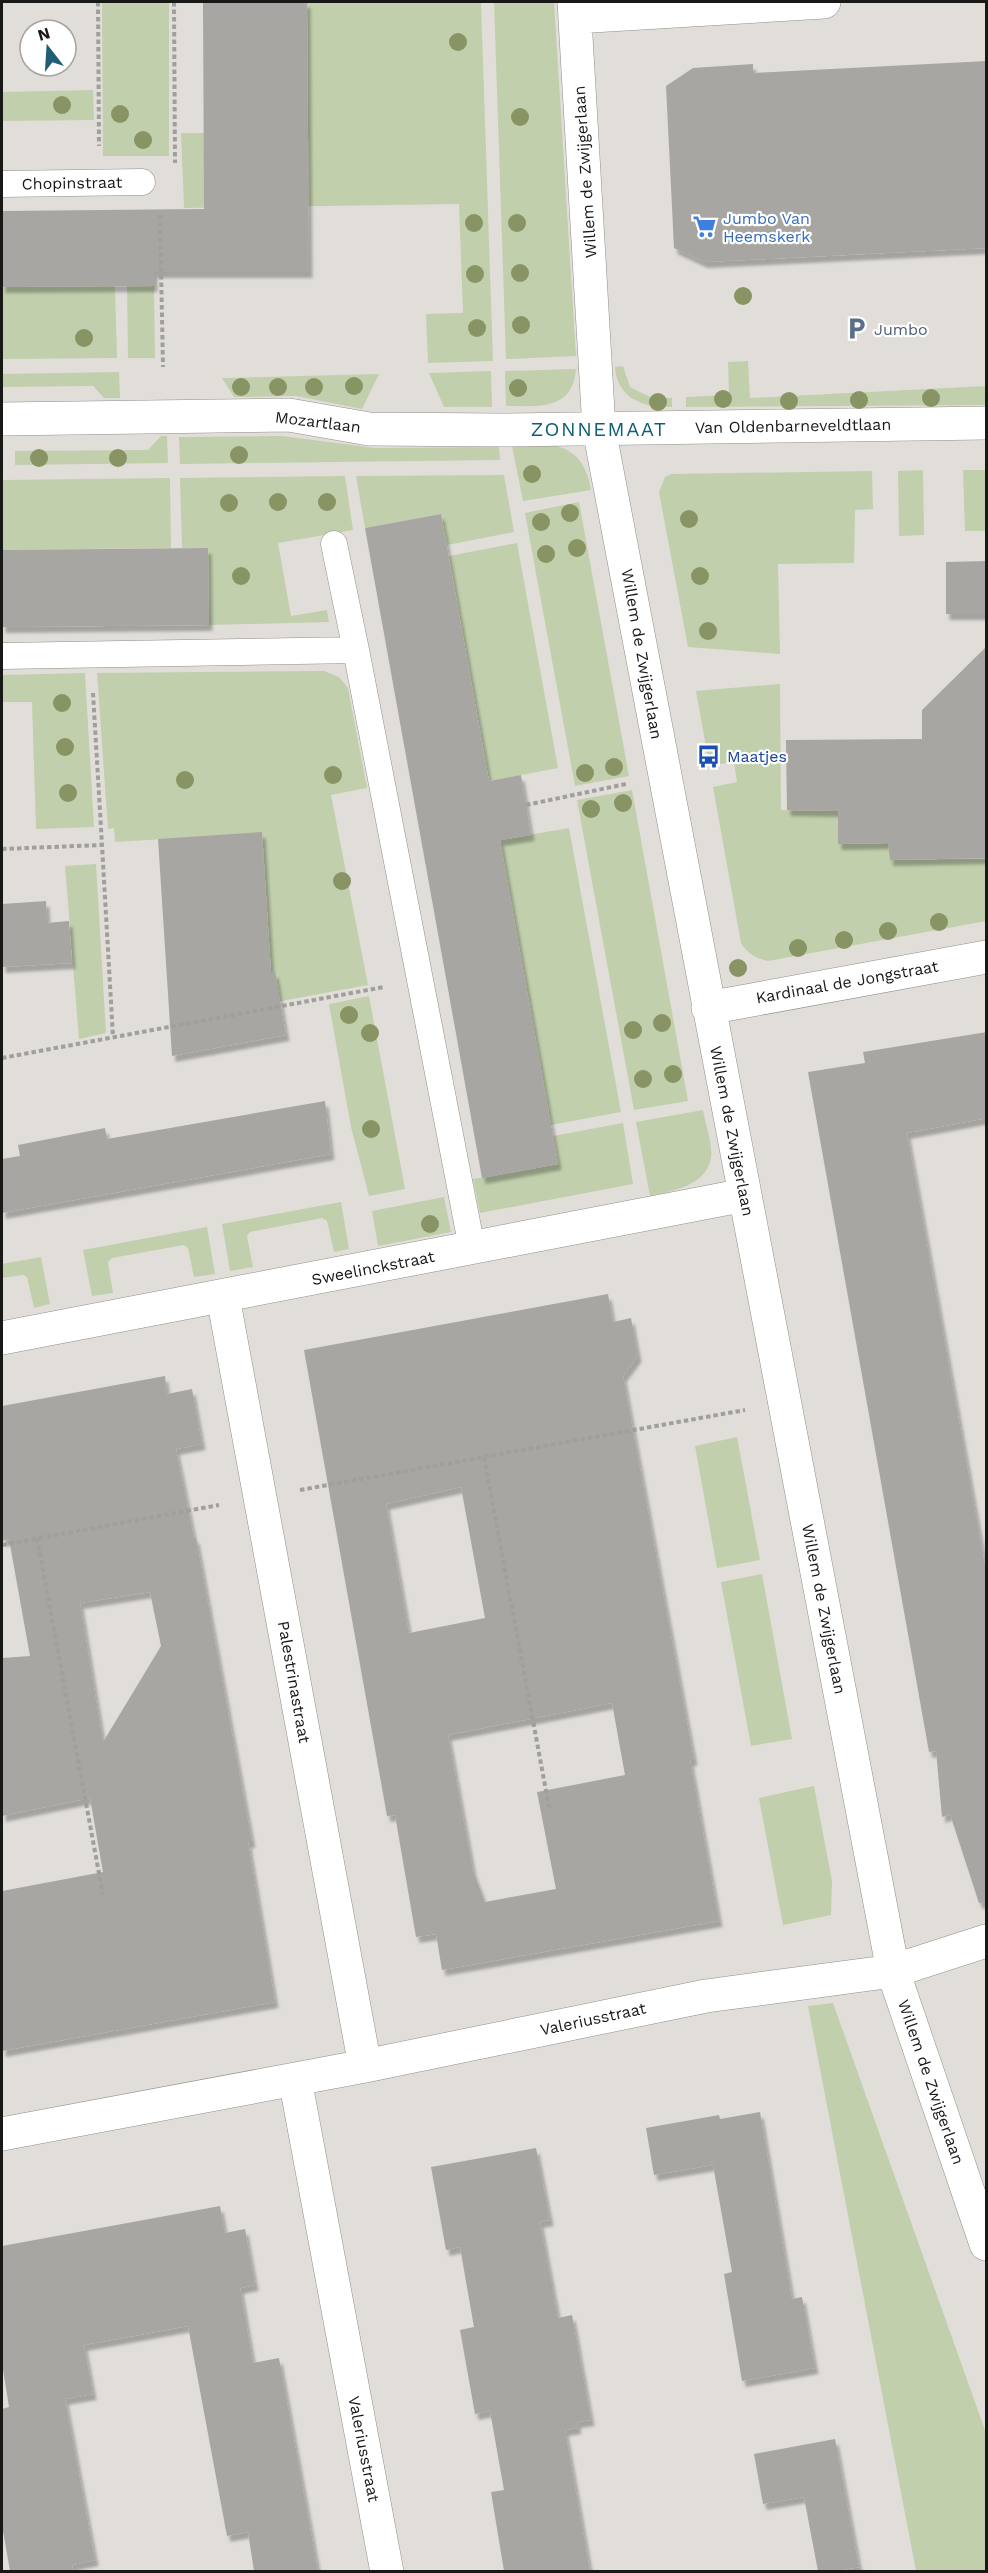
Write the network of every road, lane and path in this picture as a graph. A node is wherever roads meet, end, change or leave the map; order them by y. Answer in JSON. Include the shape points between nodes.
{"nodes":[{"id":1,"x":98,"y":2,"type":"edge"},
{"id":2,"x":824,"y":2,"type":"edge"},
{"id":3,"x":575,"y":9,"type":"edge"},
{"id":4,"x":142,"y":182,"type":"dead end"},
{"id":5,"x":100,"y":183,"type":"junction"},
{"id":6,"x":2,"y":184,"type":"edge"},
{"id":7,"x":2,"y":419,"type":"edge"},
{"id":8,"x":987,"y":423,"type":"edge"},
{"id":9,"x":599,"y":429,"type":"junction"},
{"id":10,"x":334,"y":544,"type":"dead end"},
{"id":11,"x":356,"y":650,"type":"junction"},
{"id":12,"x":2,"y":656,"type":"edge"},
{"id":13,"x":90,"y":656,"type":"junction"},
{"id":14,"x":665,"y":776,"type":"junction"},
{"id":15,"x":526,"y":805,"type":"dead end"},
{"id":16,"x":102,"y":845,"type":"junction"},
{"id":17,"x":2,"y":849,"type":"edge"},
{"id":18,"x":987,"y":957,"type":"edge"},
{"id":19,"x":421,"y":981,"type":"junction"},
{"id":20,"x":708,"y":1008,"type":"junction"},
{"id":21,"x":113,"y":1037,"type":"junction"},
{"id":22,"x":2,"y":1058,"type":"edge"},
{"id":23,"x":745,"y":1195,"type":"junction"},
{"id":24,"x":472,"y":1248,"type":"junction"},
{"id":25,"x":223,"y":1297,"type":"junction"},
{"id":26,"x":2,"y":1338,"type":"edge"},
{"id":27,"x":785,"y":1403,"type":"junction"},
{"id":28,"x":484,"y":1457,"type":"junction"},
{"id":29,"x":260,"y":1498,"type":"junction"},
{"id":30,"x":37,"y":1538,"type":"junction"},
{"id":31,"x":2,"y":1545,"type":"edge"},
{"id":32,"x":549,"y":1806,"type":"dead end"},
{"id":33,"x":103,"y":1895,"type":"dead end"},
{"id":34,"x":987,"y":1941,"type":"edge"},
{"id":35,"x":893,"y":1971,"type":"junction"},
{"id":36,"x":365,"y":2066,"type":"junction"},
{"id":37,"x":295,"y":2079,"type":"junction"},
{"id":38,"x":2,"y":2134,"type":"edge"},
{"id":39,"x":987,"y":2244,"type":"edge"},
{"id":40,"x":387,"y":2571,"type":"edge"}],
"edges":[{"from":1,"to":5,"type":"path"},
{"from":2,"to":3,"type":"street"},
{"from":3,"to":9,"type":"street","name":"Willem de Zwijgerlaan"},
{"from":4,"to":5,"type":"lane","name":"Chopinstraat"},
{"from":5,"to":6,"type":"lane","name":"Chopinstraat"},
{"from":7,"to":9,"type":"street","name":"Mozartlaan","via":[[289,416],[369,429]]},
{"from":8,"to":9,"type":"street","name":"Van Oldenbarneveldtlaan"},
{"from":9,"to":14,"type":"street","name":"Willem de Zwijgerlaan"},
{"from":10,"to":11,"type":"lane"},
{"from":11,"to":13,"type":"lane"},
{"from":11,"to":19,"type":"lane"},
{"from":12,"to":13,"type":"lane"},
{"from":13,"to":16,"type":"path"},
{"from":14,"to":15,"type":"path"},
{"from":14,"to":20,"type":"street","name":"Willem de Zwijgerlaan"},
{"from":16,"to":17,"type":"path"},
{"from":16,"to":21,"type":"path"},
{"from":18,"to":20,"type":"street","name":"Kardinaal de Jongstraat"},
{"from":19,"to":21,"type":"path"},
{"from":19,"to":24,"type":"lane"},
{"from":20,"to":23,"type":"street","name":"Willem de Zwijgerlaan"},
{"from":21,"to":22,"type":"path"},
{"from":23,"to":24,"type":"street","name":"Sweelinckstraat"},
{"from":23,"to":27,"type":"street","name":"Willem de Zwijgerlaan"},
{"from":24,"to":25,"type":"street","name":"Sweelinckstraat"},
{"from":25,"to":26,"type":"street","name":"Sweelinckstraat"},
{"from":25,"to":29,"type":"street","name":"Palestrinastraat"},
{"from":27,"to":28,"type":"path"},
{"from":27,"to":35,"type":"street","name":"Willem de Zwijgerlaan"},
{"from":28,"to":29,"type":"path"},
{"from":28,"to":32,"type":"path"},
{"from":29,"to":30,"type":"path"},
{"from":29,"to":36,"type":"street","name":"Palestrinastraat"},
{"from":30,"to":31,"type":"path"},
{"from":30,"to":33,"type":"path"},
{"from":34,"to":35,"type":"street","name":"Valeriusstraat"},
{"from":35,"to":36,"type":"street","name":"Valeriusstraat","via":[[706,1996]]},
{"from":35,"to":39,"type":"street","name":"Willem de Zwijgerlaan"},
{"from":36,"to":37,"type":"street","name":"Valeriusstraat"},
{"from":37,"to":38,"type":"street","name":"Valeriusstraat"},
{"from":37,"to":40,"type":"street","name":"Valeriusstraat"}]}
